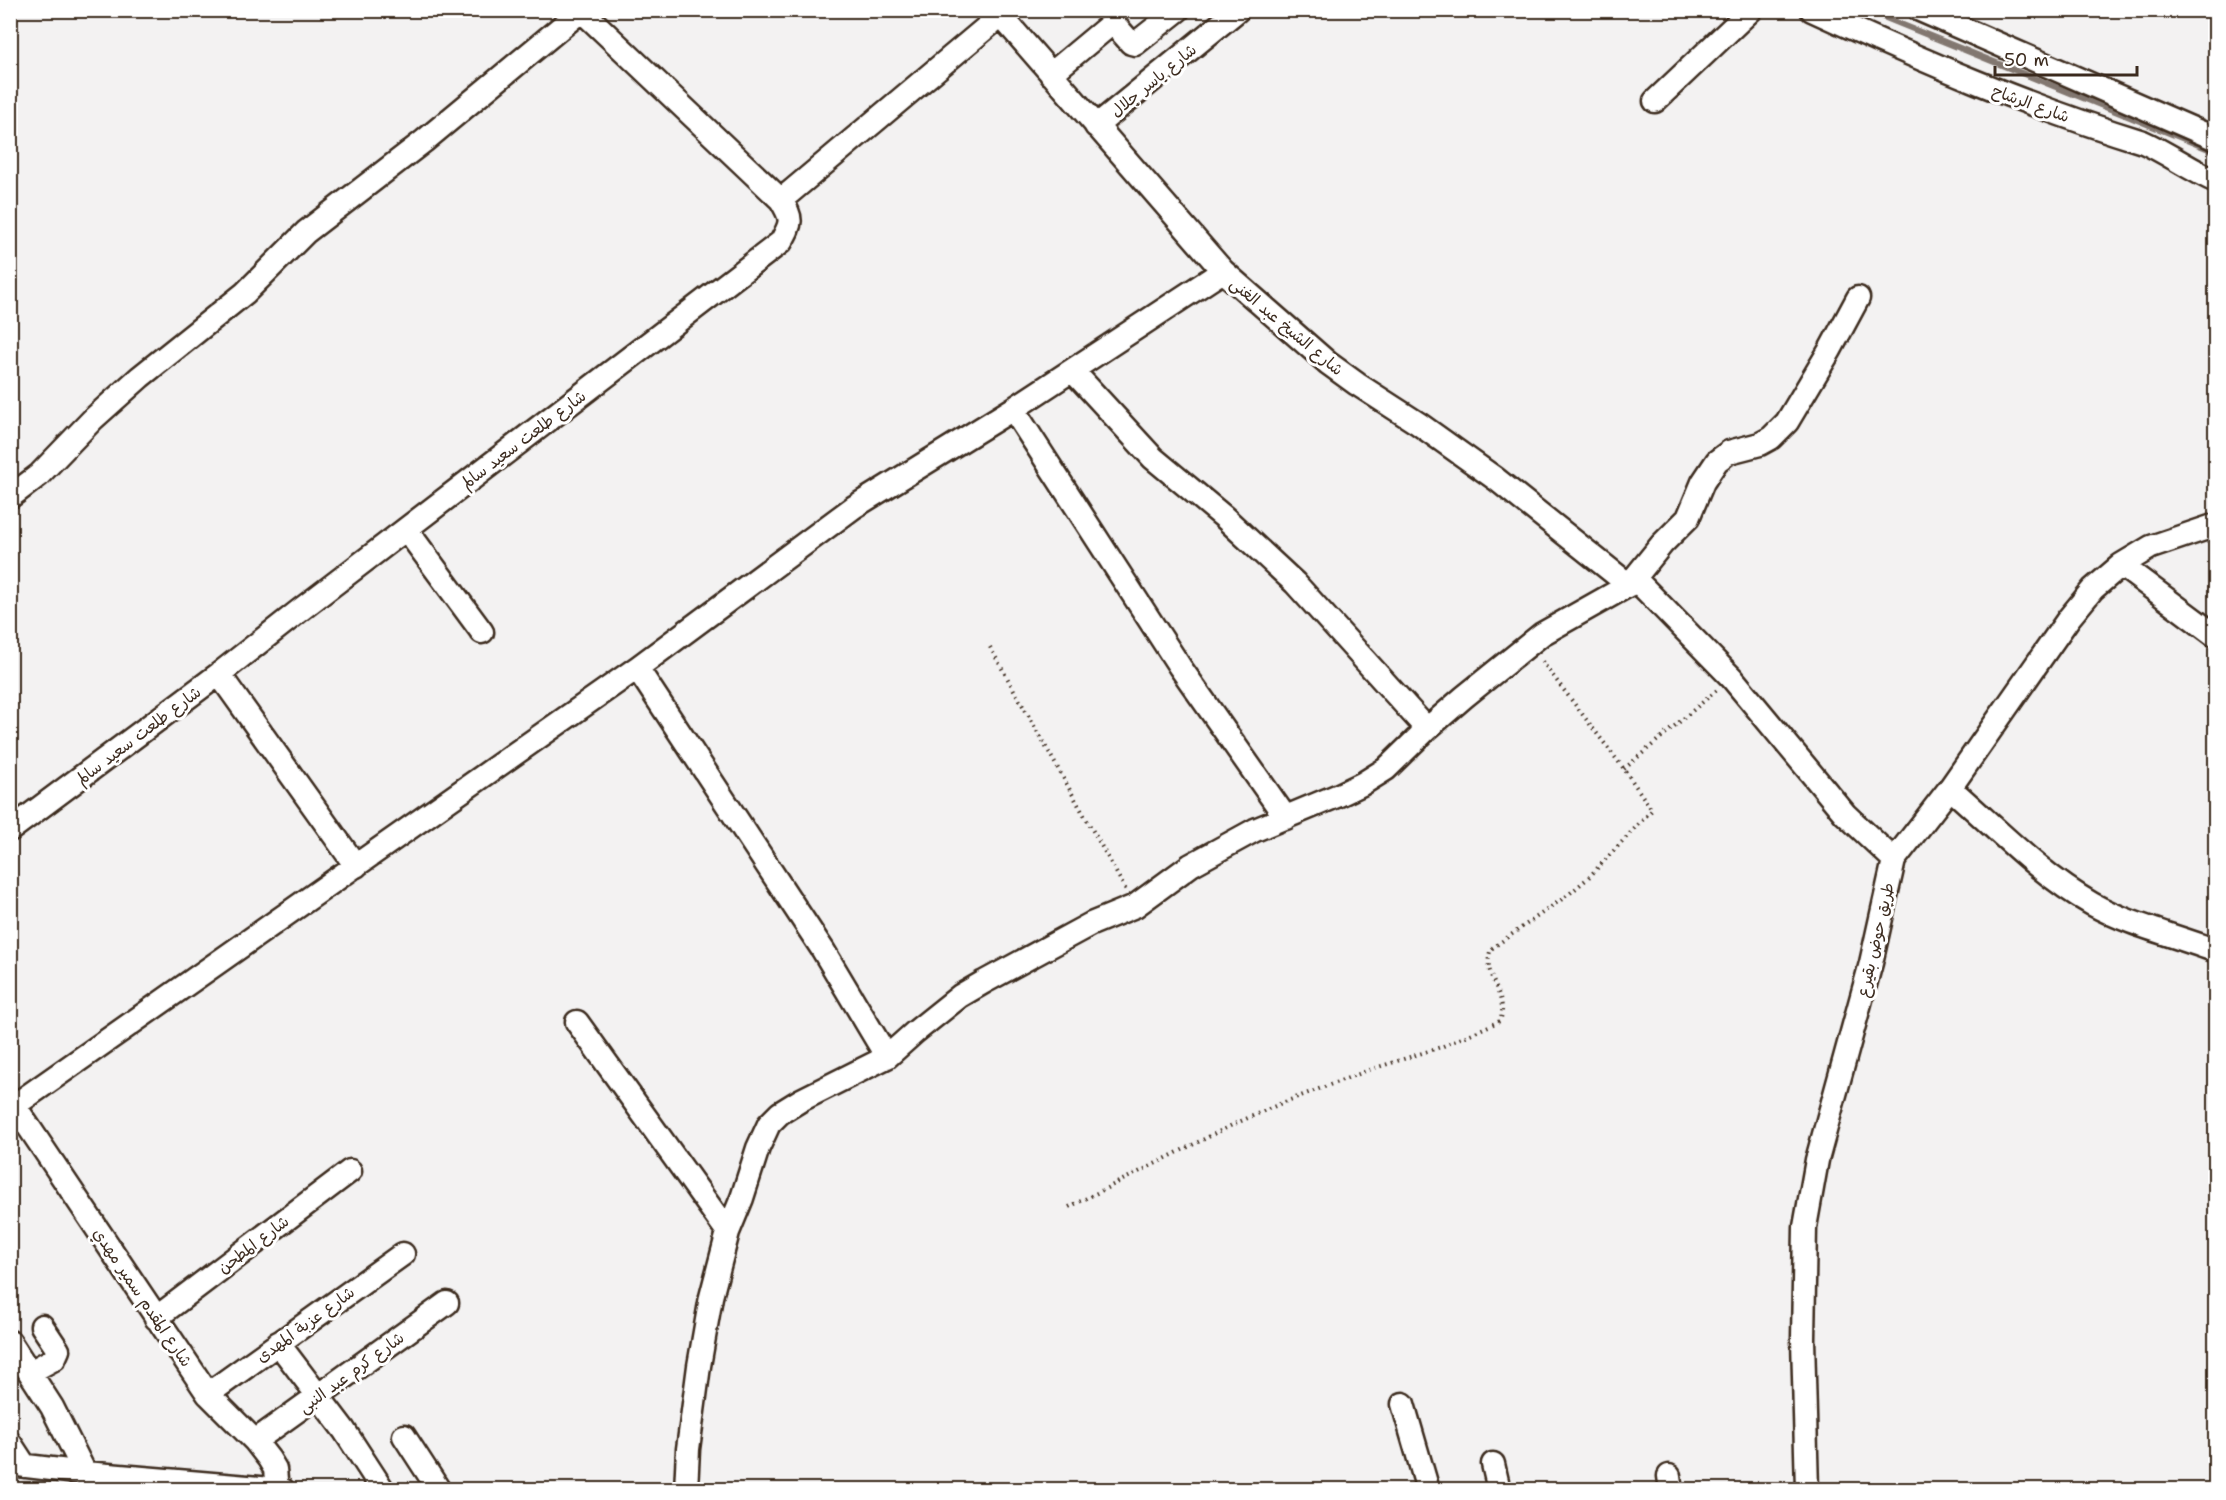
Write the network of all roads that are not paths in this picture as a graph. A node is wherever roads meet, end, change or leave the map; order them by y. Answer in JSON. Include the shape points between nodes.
{"nodes":[{"id":1,"x":1178,"y":10,"type":"edge"},
{"id":2,"x":1238,"y":10,"type":"edge"},
{"id":3,"x":1751,"y":10,"type":"edge"},
{"id":4,"x":1812,"y":10,"type":"edge"},
{"id":5,"x":1920,"y":10,"type":"edge"},
{"id":6,"x":582,"y":11,"type":"edge"},
{"id":7,"x":997,"y":12,"type":"edge"},
{"id":8,"x":1051,"y":74,"type":"junction"},
{"id":9,"x":1655,"y":100,"type":"dead end"},
{"id":10,"x":1096,"y":126,"type":"junction"},
{"id":11,"x":2216,"y":139,"type":"edge"},
{"id":12,"x":2216,"y":181,"type":"edge"},
{"id":13,"x":781,"y":200,"type":"junction"},
{"id":14,"x":1223,"y":271,"type":"junction"},
{"id":15,"x":1858,"y":298,"type":"dead end"},
{"id":16,"x":1072,"y":370,"type":"junction"},
{"id":17,"x":1012,"y":409,"type":"junction"},
{"id":18,"x":10,"y":497,"type":"edge"},
{"id":19,"x":2216,"y":525,"type":"edge"},
{"id":20,"x":406,"y":529,"type":"junction"},
{"id":21,"x":2121,"y":565,"type":"junction"},
{"id":22,"x":1629,"y":585,"type":"junction"},
{"id":23,"x":482,"y":632,"type":"dead end"},
{"id":24,"x":2216,"y":636,"type":"edge"},
{"id":25,"x":637,"y":668,"type":"junction"},
{"id":26,"x":219,"y":674,"type":"junction"},
{"id":27,"x":1427,"y":729,"type":"junction"},
{"id":28,"x":1950,"y":788,"type":"junction"},
{"id":29,"x":1286,"y":818,"type":"junction"},
{"id":30,"x":10,"y":830,"type":"edge"},
{"id":31,"x":1894,"y":860,"type":"junction"},
{"id":32,"x":356,"y":866,"type":"junction"},
{"id":33,"x":2216,"y":951,"type":"edge"},
{"id":34,"x":577,"y":1022,"type":"dead end"},
{"id":35,"x":887,"y":1057,"type":"junction"},
{"id":36,"x":13,"y":1102,"type":"edge"},
{"id":37,"x":350,"y":1171,"type":"dead end"},
{"id":38,"x":728,"y":1232,"type":"junction"},
{"id":39,"x":402,"y":1254,"type":"dead end"},
{"id":40,"x":447,"y":1303,"type":"dead end"},
{"id":41,"x":156,"y":1318,"type":"junction"},
{"id":42,"x":42,"y":1326,"type":"dead end"},
{"id":43,"x":10,"y":1342,"type":"edge"},
{"id":44,"x":278,"y":1343,"type":"junction"},
{"id":45,"x":30,"y":1372,"type":"junction"},
{"id":46,"x":208,"y":1394,"type":"junction"},
{"id":47,"x":318,"y":1395,"type":"junction"},
{"id":48,"x":1403,"y":1404,"type":"dead end"},
{"id":49,"x":404,"y":1436,"type":"dead end"},
{"id":50,"x":255,"y":1441,"type":"junction"},
{"id":51,"x":10,"y":1443,"type":"edge"},
{"id":52,"x":1493,"y":1464,"type":"dead end"},
{"id":53,"x":18,"y":1465,"type":"edge"},
{"id":54,"x":85,"y":1473,"type":"junction"},
{"id":55,"x":279,"y":1489,"type":"edge"},
{"id":56,"x":382,"y":1490,"type":"edge"},
{"id":57,"x":439,"y":1490,"type":"edge"},
{"id":58,"x":686,"y":1490,"type":"edge"},
{"id":59,"x":1428,"y":1490,"type":"edge"},
{"id":60,"x":1499,"y":1490,"type":"edge"},
{"id":61,"x":1808,"y":1490,"type":"edge"}],
"edges":[{"from":1,"to":8,"type":"street","via":[[1135,44],[1111,24]]},
{"from":2,"to":10,"type":"street","name":"شارع ياسر جلال"},
{"from":3,"to":9,"type":"street"},
{"from":4,"to":12,"type":"street","name":"شارع الرشاح","via":[[1913,57],[2032,105],[2143,142]]},
{"from":5,"to":11,"type":"street"},
{"from":6,"to":13,"type":"street"},
{"from":6,"to":18,"type":"street","via":[[306,232],[245,293],[140,377],[84,427],[46,469]]},
{"from":7,"to":8,"type":"street","name":"شارع الشيخ عبد الغنى"},
{"from":7,"to":13,"type":"street"},
{"from":8,"to":10,"type":"street","name":"شارع الشيخ عبد الغنى"},
{"from":10,"to":14,"type":"street","name":"شارع الشيخ عبد الغنى"},
{"from":13,"to":20,"type":"street","name":"شارع طلعت سعيد سالم","via":[[790,215],[790,225],[780,242]]},
{"from":14,"to":16,"type":"street"},
{"from":14,"to":22,"type":"street","name":"شارع الشيخ عبد الغنى","via":[[1328,363],[1496,479]]},
{"from":15,"to":22,"type":"street","via":[[1787,422],[1771,438],[1729,452],[1717,461],[1688,518]]},
{"from":16,"to":17,"type":"street"},
{"from":16,"to":27,"type":"street","via":[[1153,458],[1295,583]]},
{"from":17,"to":25,"type":"street","via":[[854,507]]},
{"from":17,"to":29,"type":"street","via":[[1169,650]]},
{"from":19,"to":21,"type":"street","name":"طريق حوض بقيرع","via":[[2151,547]]},
{"from":20,"to":23,"type":"street"},
{"from":20,"to":26,"type":"street","name":"شارع طلعت سعيد سالم"},
{"from":21,"to":24,"type":"street"},
{"from":21,"to":28,"type":"street","name":"طريق حوض بقيرع","via":[[2093,589],[2069,618]]},
{"from":22,"to":27,"type":"street","via":[[1542,634]]},
{"from":22,"to":31,"type":"street","name":"شارع الشيخ عبد الغنى","via":[[1638,582],[1732,678],[1845,814]]},
{"from":25,"to":32,"type":"street"},
{"from":25,"to":35,"type":"street","via":[[823,950]]},
{"from":26,"to":30,"type":"street","name":"شارع طلعت سعيد سالم"},
{"from":26,"to":32,"type":"street"},
{"from":27,"to":29,"type":"street","via":[[1386,769]]},
{"from":28,"to":31,"type":"street","name":"طريق حوض بقيرع"},
{"from":28,"to":33,"type":"street","via":[[2028,857],[2091,903]]},
{"from":29,"to":35,"type":"street","via":[[1191,865],[1135,906],[1091,924],[960,996]]},
{"from":31,"to":61,"type":"street","name":"طريق حوض بقيرع","via":[[1871,963],[1817,1160],[1805,1227],[1803,1339]]},
{"from":32,"to":36,"type":"street"},
{"from":34,"to":38,"type":"street"},
{"from":35,"to":38,"type":"street","via":[[801,1100],[769,1124]]},
{"from":36,"to":41,"type":"street","name":"شارع المقدم سمير مهدي"},
{"from":37,"to":41,"type":"street","name":"شارع المطحن"},
{"from":38,"to":58,"type":"street","via":[[711,1296],[699,1366]]},
{"from":39,"to":44,"type":"street","name":"شارع عزبة المهدى"},
{"from":40,"to":47,"type":"street","name":"شارع كرم عبد النبى"},
{"from":41,"to":46,"type":"street","name":"شارع المقدم سمير مهدي"},
{"from":42,"to":45,"type":"street","via":[[58,1350],[54,1359]]},
{"from":43,"to":45,"type":"street"},
{"from":44,"to":46,"type":"street","name":"شارع عزبة المهدى"},
{"from":44,"to":47,"type":"street"},
{"from":45,"to":54,"type":"street","via":[[65,1429]]},
{"from":46,"to":50,"type":"street","name":"شارع المقدم سمير مهدي"},
{"from":47,"to":50,"type":"street","name":"شارع كرم عبد النبى"},
{"from":47,"to":56,"type":"street"},
{"from":48,"to":59,"type":"street"},
{"from":49,"to":57,"type":"street"},
{"from":50,"to":55,"type":"street","name":"شارع المقدم سمير مهدي","via":[[275,1468]]},
{"from":51,"to":53,"type":"street"},
{"from":52,"to":60,"type":"street"},
{"from":53,"to":54,"type":"street"},
{"from":54,"to":55,"type":"street"}]}
